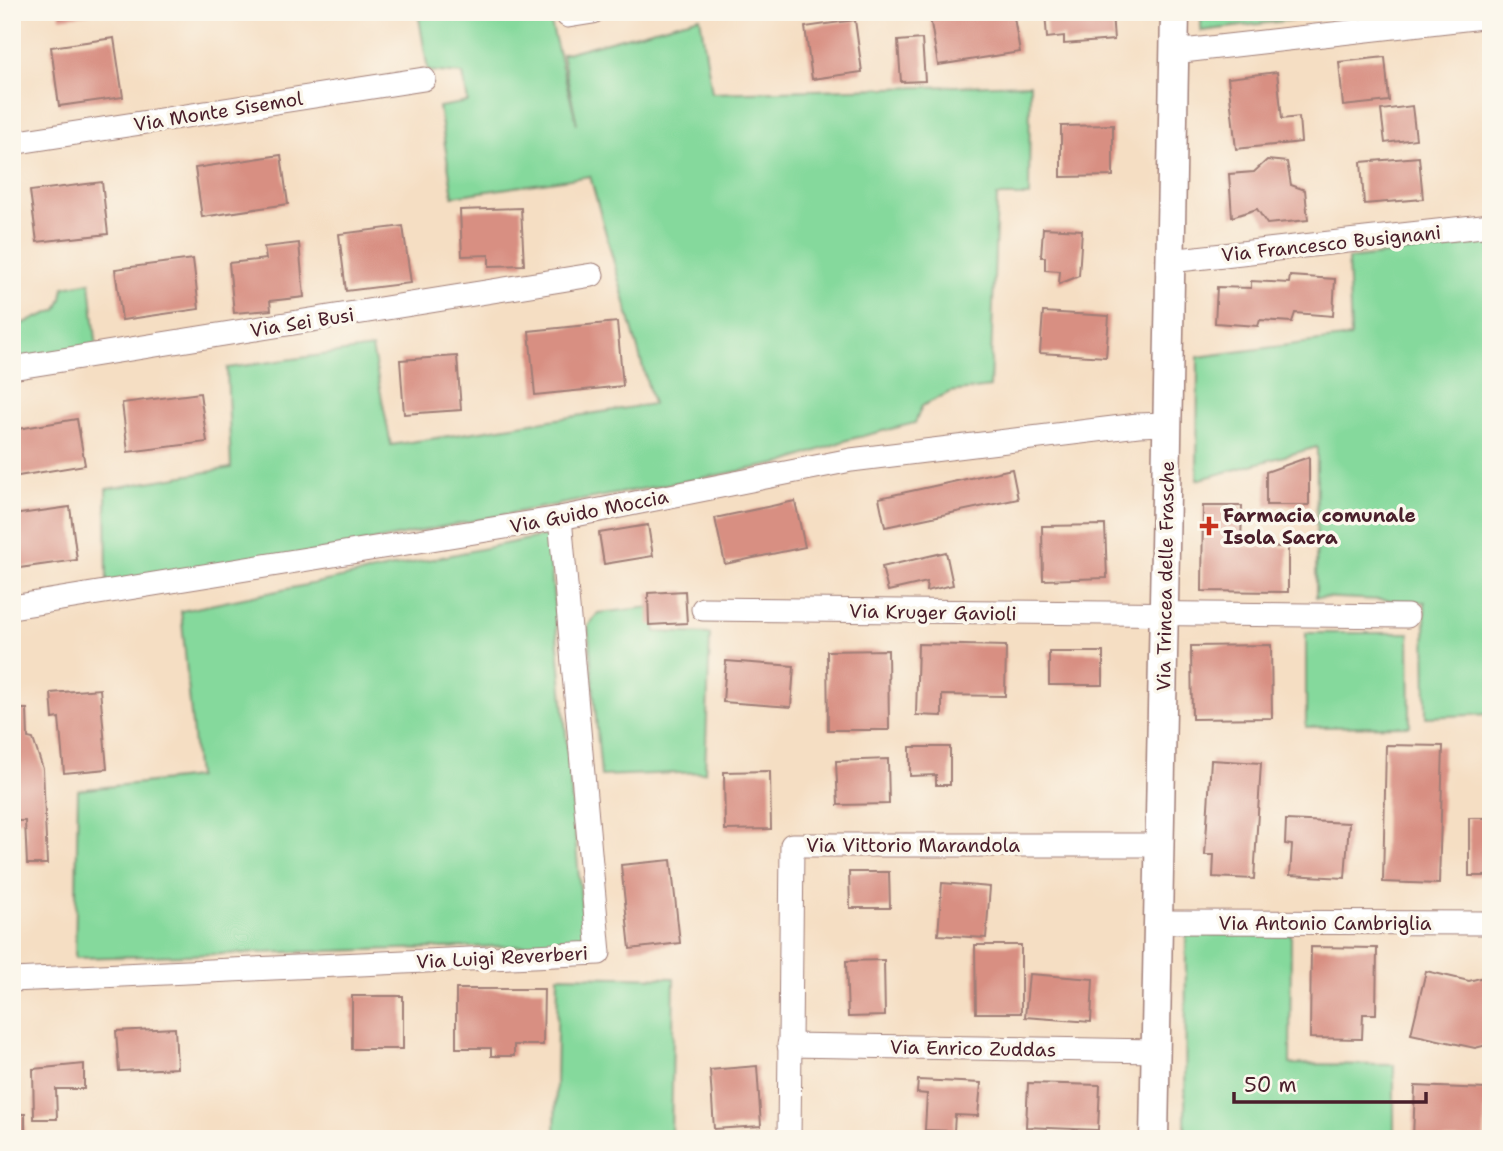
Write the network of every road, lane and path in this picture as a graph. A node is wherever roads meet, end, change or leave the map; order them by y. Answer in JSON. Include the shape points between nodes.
{"nodes":[{"id":1,"x":593,"y":12,"type":"edge"},
{"id":2,"x":1175,"y":12,"type":"edge"},
{"id":3,"x":568,"y":16,"type":"dead end"},
{"id":4,"x":1491,"y":16,"type":"edge"},
{"id":5,"x":1174,"y":52,"type":"junction"},
{"id":6,"x":424,"y":79,"type":"dead end"},
{"id":7,"x":13,"y":137,"type":"edge"},
{"id":8,"x":1491,"y":225,"type":"edge"},
{"id":9,"x":1170,"y":261,"type":"junction"},
{"id":10,"x":592,"y":275,"type":"dead end"},
{"id":11,"x":12,"y":368,"type":"edge"},
{"id":12,"x":1167,"y":424,"type":"junction"},
{"id":13,"x":560,"y":519,"type":"junction"},
{"id":14,"x":12,"y":607,"type":"edge"},
{"id":15,"x":703,"y":609,"type":"dead end"},
{"id":16,"x":1164,"y":614,"type":"junction"},
{"id":17,"x":1407,"y":616,"type":"dead end"},
{"id":18,"x":1160,"y":845,"type":"junction"},
{"id":19,"x":1158,"y":922,"type":"junction"},
{"id":20,"x":1491,"y":923,"type":"edge"},
{"id":21,"x":12,"y":980,"type":"edge"},
{"id":22,"x":789,"y":1045,"type":"junction"},
{"id":23,"x":1156,"y":1051,"type":"junction"},
{"id":24,"x":789,"y":1139,"type":"edge"},
{"id":25,"x":1154,"y":1139,"type":"edge"}],
"edges":[{"from":1,"to":3,"type":"street"},
{"from":2,"to":5,"type":"street","name":"Via Trincea delle Frasche"},
{"from":4,"to":5,"type":"street"},
{"from":5,"to":9,"type":"street","name":"Via Trincea delle Frasche"},
{"from":6,"to":7,"type":"street","name":"Via Monte Sisemol"},
{"from":8,"to":9,"type":"street","name":"Via Francesco Busignani"},
{"from":9,"to":12,"type":"street","name":"Via Trincea delle Frasche"},
{"from":10,"to":11,"type":"street","name":"Via Sei Busi"},
{"from":12,"to":13,"type":"street","name":"Via Guido Moccia","via":[[851,460]]},
{"from":12,"to":16,"type":"street","name":"Via Trincea delle Frasche"},
{"from":13,"to":14,"type":"street","name":"Via Guido Moccia"},
{"from":13,"to":21,"type":"street","name":"Via Luigi Reverberi","via":[[599,953]]},
{"from":15,"to":16,"type":"street","name":"Via Kruger Gavioli"},
{"from":16,"to":17,"type":"street","name":"Via Kruger Gavioli"},
{"from":16,"to":18,"type":"street","name":"Via Trincea delle Frasche"},
{"from":18,"to":19,"type":"street","name":"Via Trincea delle Frasche"},
{"from":18,"to":22,"type":"street","name":"Via Vittorio Marandola","via":[[792,845]]},
{"from":19,"to":20,"type":"street","name":"Via Antonio Cambriglia"},
{"from":19,"to":23,"type":"street","name":"Via Trincea delle Frasche"},
{"from":22,"to":23,"type":"street","name":"Via Enrico Zuddas"},
{"from":22,"to":24,"type":"street","name":"Via Vittorio Marandola"},
{"from":23,"to":25,"type":"street","name":"Via Trincea delle Frasche"}]}
